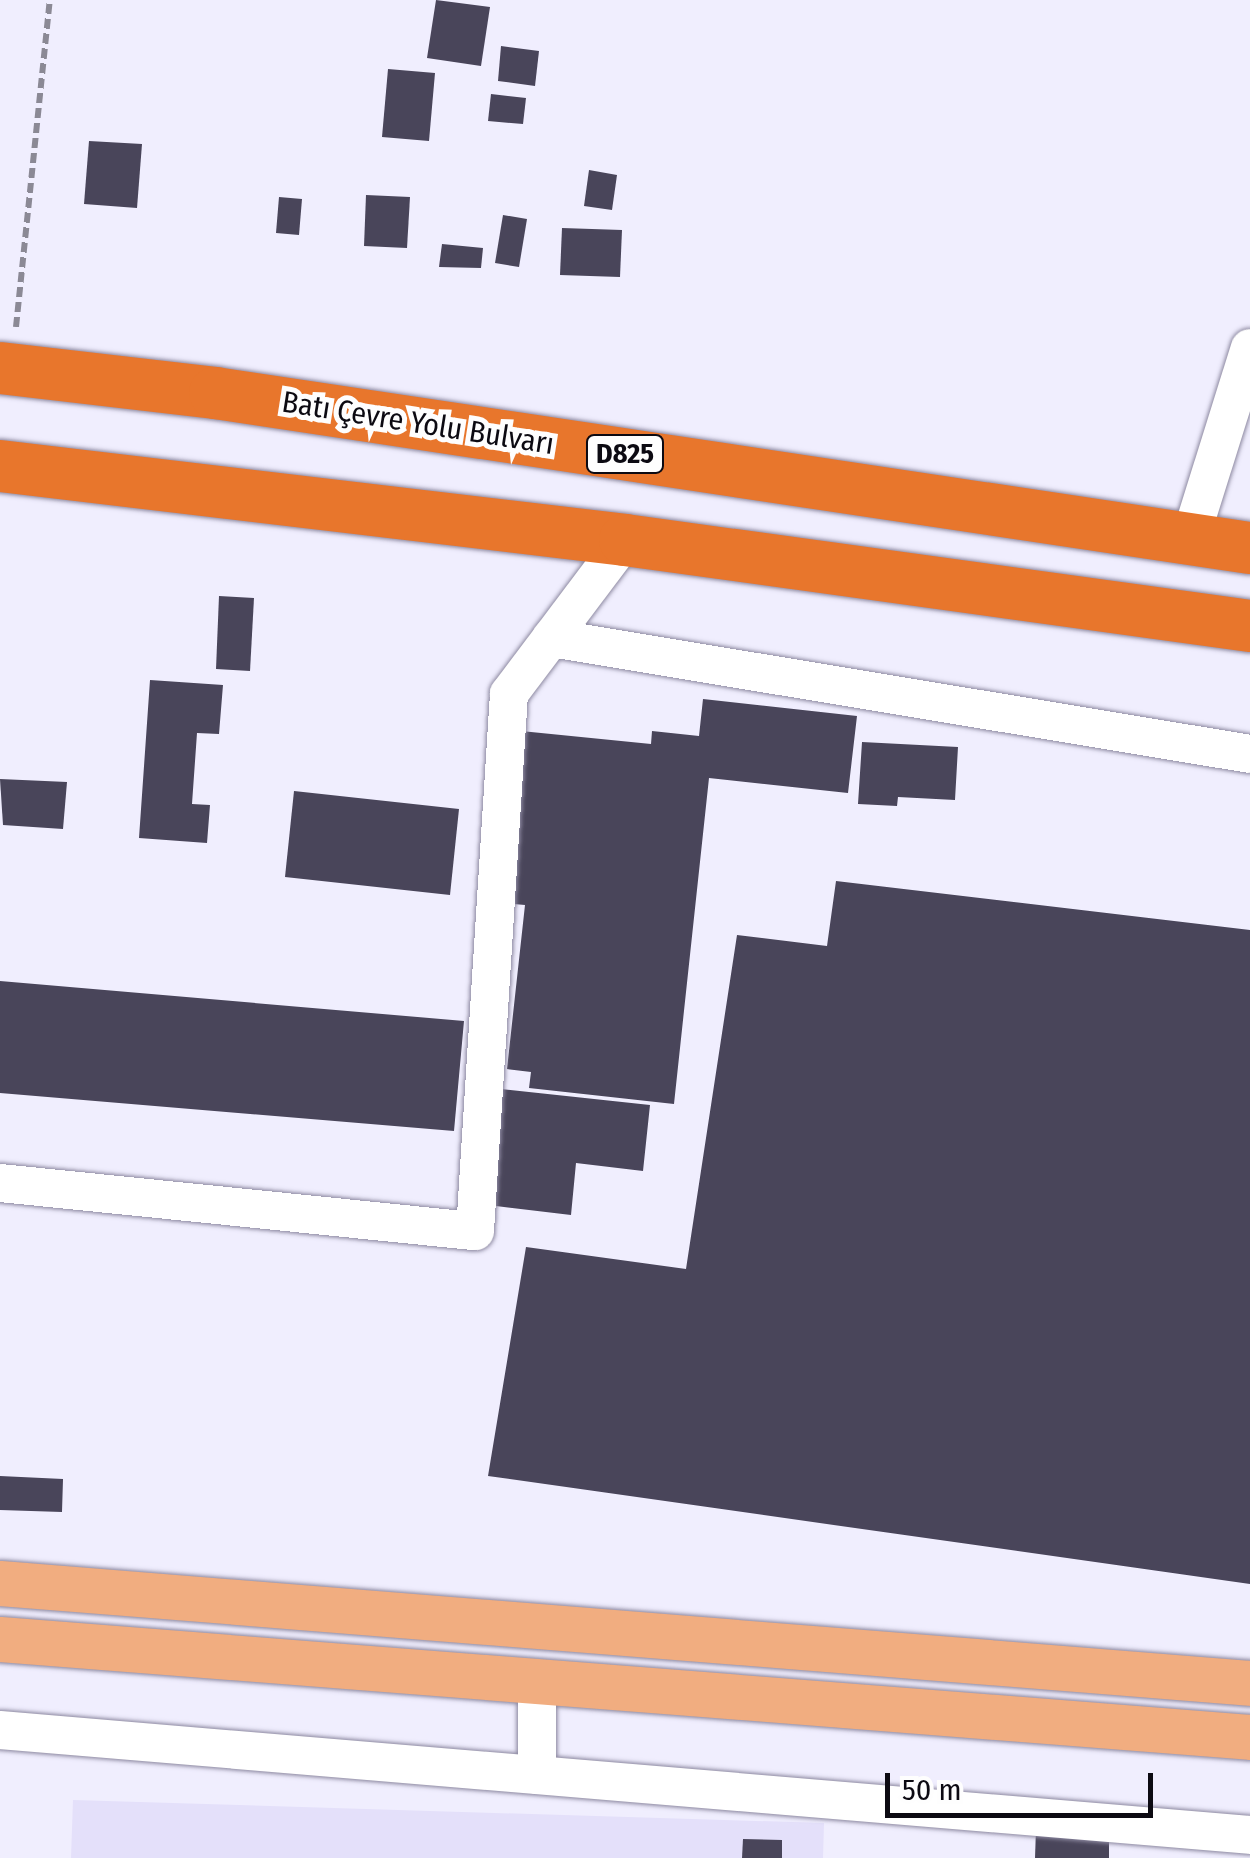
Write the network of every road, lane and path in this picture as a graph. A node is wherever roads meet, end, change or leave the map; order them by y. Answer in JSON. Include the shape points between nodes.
{"nodes":[{"id":1,"x":50,"y":0,"type":"edge"},
{"id":2,"x":1250,"y":348,"type":"edge"},
{"id":3,"x":6,"y":369,"type":"edge"},
{"id":4,"x":0,"y":466,"type":"edge"},
{"id":5,"x":1190,"y":539,"type":"junction"},
{"id":6,"x":625,"y":540,"type":"junction"},
{"id":7,"x":1250,"y":548,"type":"edge"},
{"id":8,"x":1250,"y":626,"type":"edge"},
{"id":9,"x":551,"y":638,"type":"junction"},
{"id":10,"x":1250,"y":754,"type":"edge"},
{"id":11,"x":0,"y":1183,"type":"edge"},
{"id":12,"x":0,"y":1583,"type":"edge"},
{"id":13,"x":0,"y":1639,"type":"edge"},
{"id":14,"x":536,"y":1681,"type":"junction"},
{"id":15,"x":1250,"y":1683,"type":"edge"},
{"id":16,"x":0,"y":1730,"type":"edge"},
{"id":17,"x":1250,"y":1737,"type":"edge"},
{"id":18,"x":537,"y":1775,"type":"junction"},
{"id":19,"x":1250,"y":1835,"type":"edge"}],
"edges":[{"from":1,"to":3,"type":"path"},
{"from":2,"to":5,"type":"street"},
{"from":3,"to":5,"type":"highway","name":"Batı Çevre Yolu Bulvarı","number":"D825","via":[[215,392]]},
{"from":4,"to":6,"type":"highway"},
{"from":5,"to":7,"type":"highway","name":"Batı Çevre Yolu Bulvarı","number":"D825"},
{"from":6,"to":8,"type":"highway"},
{"from":6,"to":9,"type":"street"},
{"from":9,"to":10,"type":"street"},
{"from":9,"to":11,"type":"street","via":[[509,694],[475,1231]]},
{"from":12,"to":15,"type":"main road"},
{"from":13,"to":14,"type":"main road"},
{"from":14,"to":17,"type":"main road"},
{"from":14,"to":18,"type":"street"},
{"from":16,"to":18,"type":"street"},
{"from":18,"to":19,"type":"street"}]}
